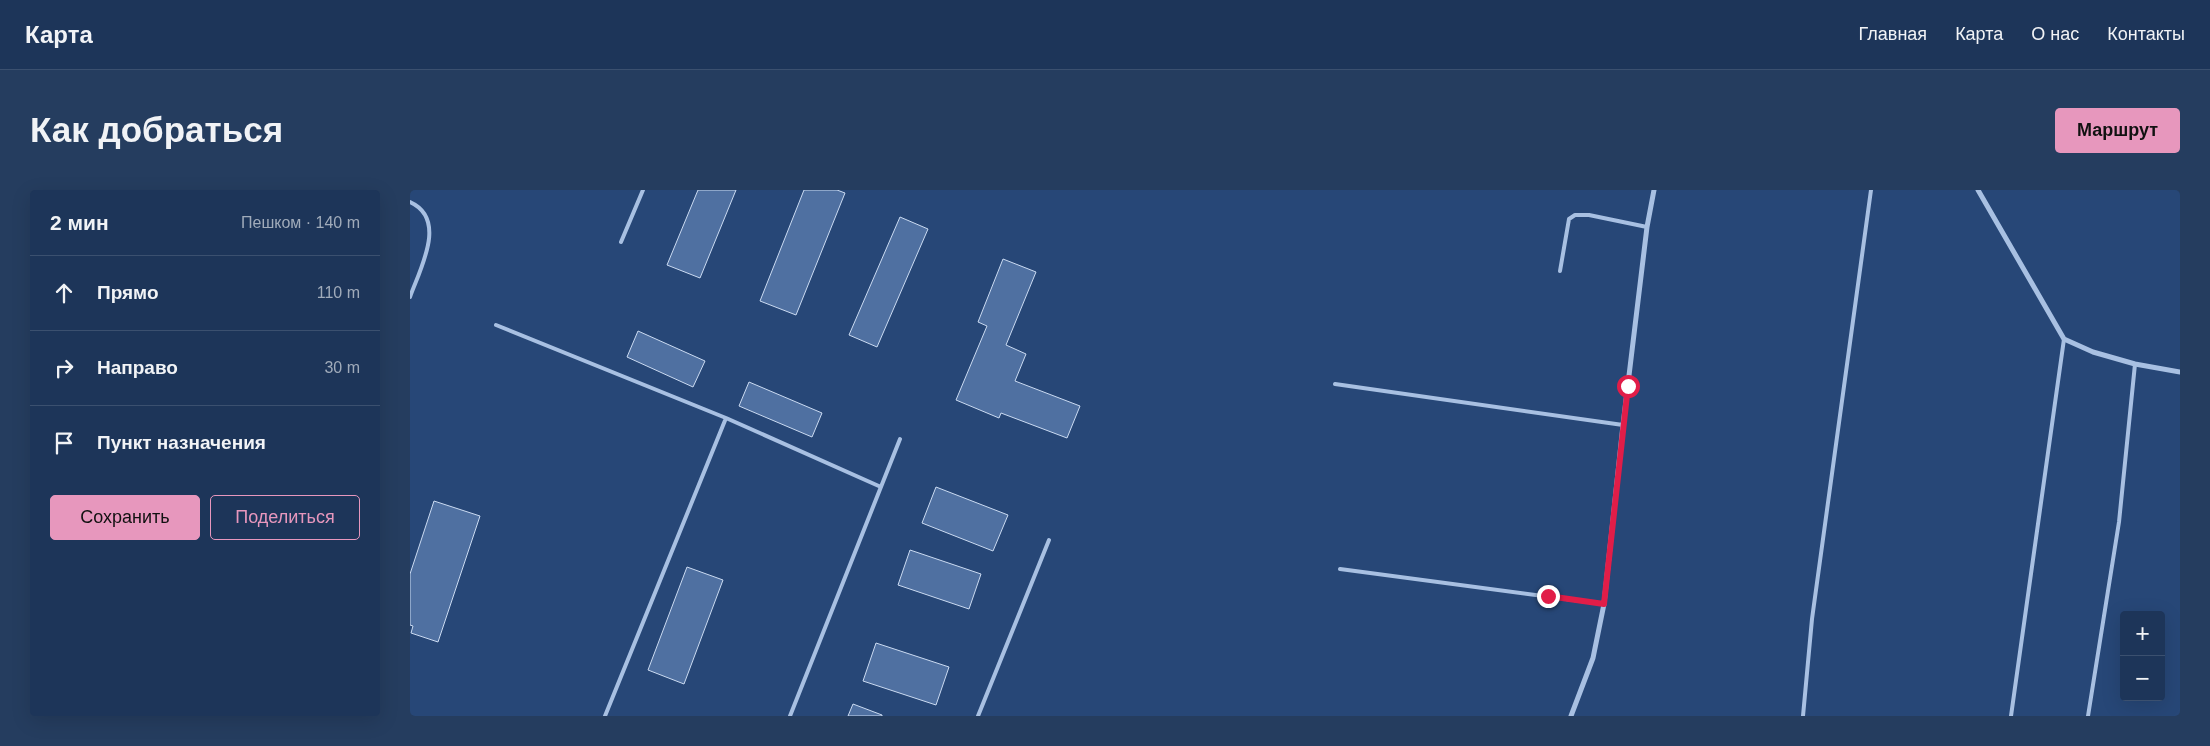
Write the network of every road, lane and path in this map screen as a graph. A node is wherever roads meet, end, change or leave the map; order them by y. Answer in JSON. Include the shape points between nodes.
{"nodes":[{"id":1,"x":643,"y":190,"type":"edge"},
{"id":2,"x":1654,"y":190,"type":"edge"},
{"id":3,"x":1871,"y":190,"type":"edge"},
{"id":4,"x":1978,"y":190,"type":"edge"},
{"id":5,"x":410,"y":202,"type":"edge"},
{"id":6,"x":1647,"y":228,"type":"junction"},
{"id":7,"x":621,"y":242,"type":"dead end"},
{"id":8,"x":1560,"y":271,"type":"dead end"},
{"id":9,"x":410,"y":297,"type":"edge"},
{"id":10,"x":496,"y":325,"type":"dead end"},
{"id":11,"x":2064,"y":339,"type":"junction"},
{"id":12,"x":2135,"y":364,"type":"junction"},
{"id":13,"x":2180,"y":372,"type":"edge"},
{"id":14,"x":1335,"y":384,"type":"dead end"},
{"id":15,"x":726,"y":418,"type":"junction"},
{"id":16,"x":1622,"y":425,"type":"junction"},
{"id":17,"x":900,"y":440,"type":"dead end"},
{"id":18,"x":881,"y":487,"type":"junction"},
{"id":19,"x":1049,"y":540,"type":"dead end"},
{"id":20,"x":1340,"y":569,"type":"dead end"},
{"id":21,"x":1604,"y":604,"type":"junction"},
{"id":22,"x":606,"y":716,"type":"edge"},
{"id":23,"x":790,"y":716,"type":"edge"},
{"id":24,"x":978,"y":716,"type":"edge"},
{"id":25,"x":1571,"y":716,"type":"edge"},
{"id":26,"x":1802,"y":716,"type":"edge"},
{"id":27,"x":2011,"y":716,"type":"edge"},
{"id":28,"x":2088,"y":716,"type":"edge"}],
"edges":[{"from":1,"to":7,"type":"lane"},
{"from":2,"to":6,"type":"street"},
{"from":3,"to":26,"type":"lane","via":[[1812,619]]},
{"from":4,"to":11,"type":"street"},
{"from":5,"to":9,"type":"lane","via":[[427,215],[430,239]]},
{"from":6,"to":8,"type":"lane","via":[[1575,215],[1569,219]]},
{"from":6,"to":16,"type":"street"},
{"from":10,"to":15,"type":"lane"},
{"from":11,"to":12,"type":"street","via":[[2093,352]]},
{"from":11,"to":27,"type":"lane"},
{"from":12,"to":13,"type":"street"},
{"from":12,"to":28,"type":"lane","via":[[2119,522]]},
{"from":14,"to":16,"type":"lane"},
{"from":15,"to":18,"type":"lane"},
{"from":15,"to":22,"type":"lane"},
{"from":16,"to":21,"type":"street"},
{"from":17,"to":18,"type":"lane"},
{"from":18,"to":23,"type":"lane"},
{"from":19,"to":24,"type":"lane"},
{"from":20,"to":21,"type":"lane"},
{"from":21,"to":25,"type":"street","via":[[1593,658]]}]}
